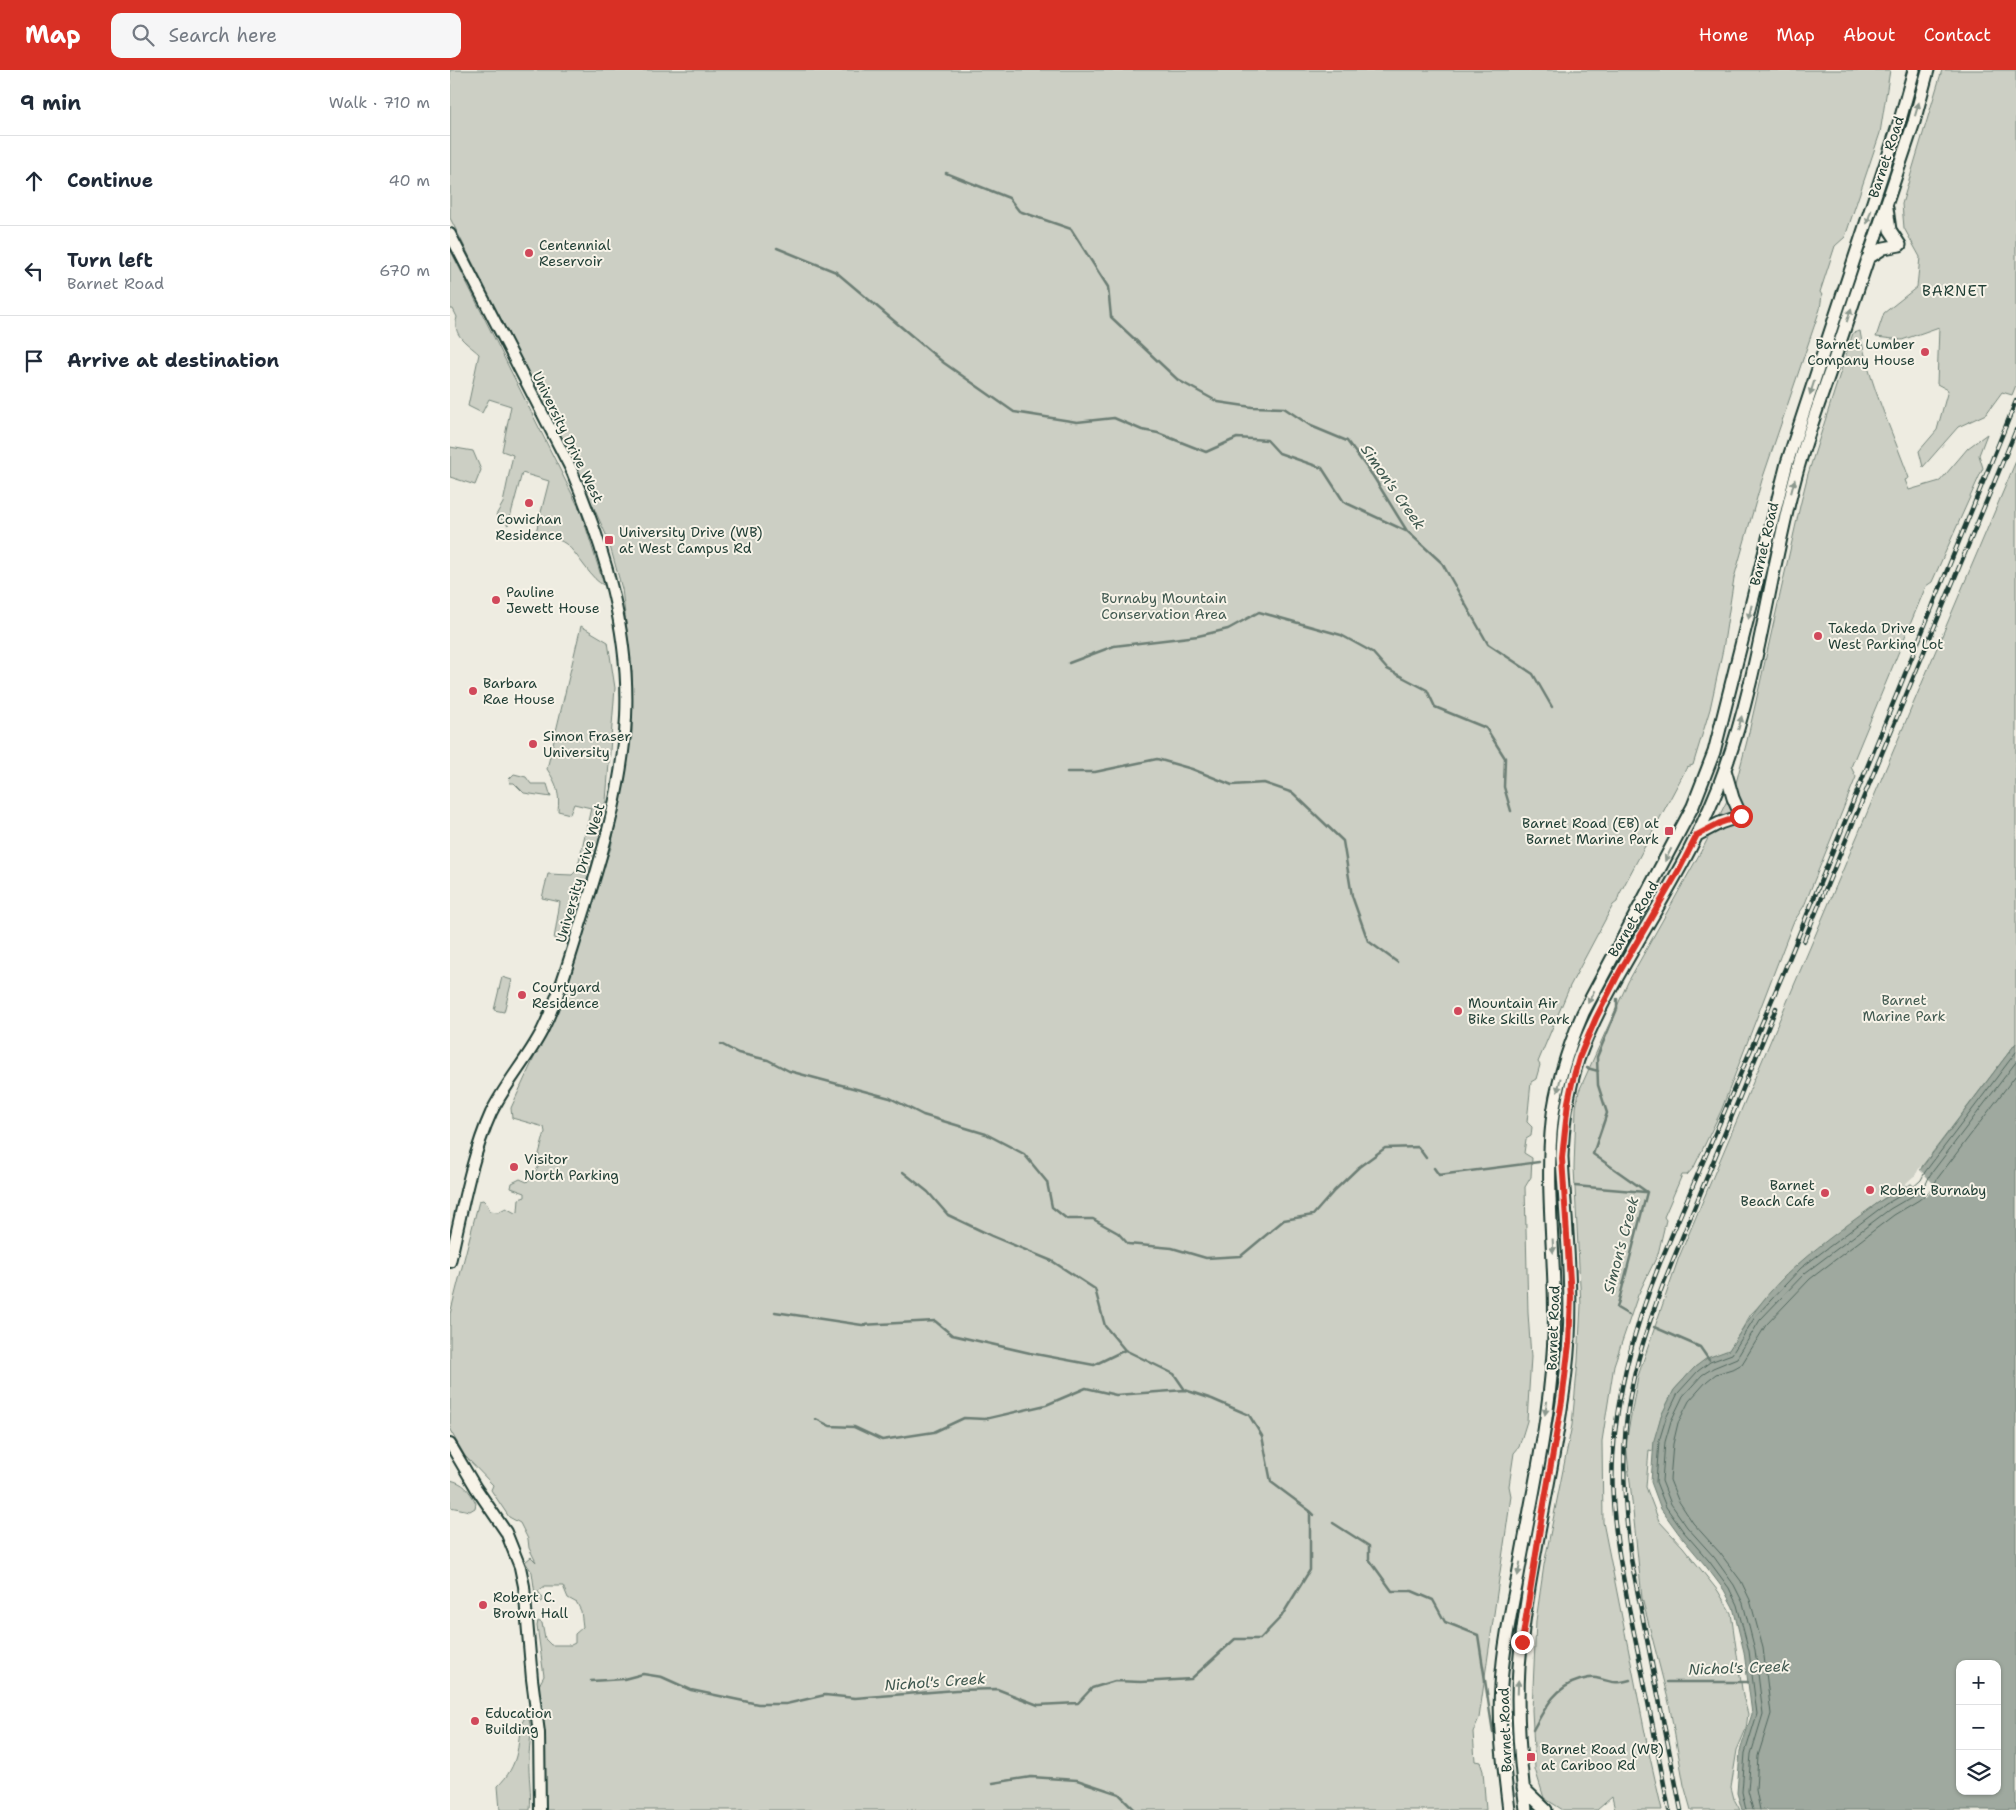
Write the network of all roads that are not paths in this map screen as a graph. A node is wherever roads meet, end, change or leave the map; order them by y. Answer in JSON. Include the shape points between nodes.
{"nodes":[{"id":1,"x":1914,"y":70,"type":"edge"},
{"id":2,"x":1928,"y":70,"type":"edge"},
{"id":3,"x":1886,"y":203,"type":"junction"},
{"id":4,"x":450,"y":234,"type":"edge"},
{"id":5,"x":1867,"y":259,"type":"junction"},
{"id":6,"x":1725,"y":770,"type":"junction"},
{"id":7,"x":1697,"y":835,"type":"junction"},
{"id":8,"x":450,"y":1262,"type":"edge"},
{"id":9,"x":450,"y":1444,"type":"edge"},
{"id":10,"x":1523,"y":1788,"type":"junction"},
{"id":11,"x":540,"y":1810,"type":"edge"},
{"id":12,"x":1508,"y":1810,"type":"edge"},
{"id":13,"x":1526,"y":1810,"type":"edge"},
{"id":14,"x":1546,"y":1810,"type":"edge"}],
"edges":[{"from":1,"to":12,"type":"main road","name":"Barnet Road","one_way":true,"via":[[1787,463],[1714,752],[1689,814],[1583,1013],[1560,1080],[1551,1139],[1554,1353],[1501,1684]]},
{"from":3,"to":2,"type":"main road","name":"Barnet Road","one_way":true},
{"from":3,"to":5,"type":"main road","name":"Barnet Road"},
{"from":3,"to":5,"type":"main road","via":[[1890,230],[1900,245],[1884,248]]},
{"from":4,"to":8,"type":"street","name":"University Drive West","via":[[587,506],[615,598],[623,644],[626,715],[610,827],[561,985],[542,1031],[497,1102],[485,1128]]},
{"from":6,"to":5,"type":"main road","name":"Barnet Road","one_way":true,"via":[[1744,706],[1781,533],[1799,466]]},
{"from":6,"to":7,"type":"main road","name":"Barnet Road"},
{"from":6,"to":7,"type":"main road","via":[[1741,816]]},
{"from":10,"to":7,"type":"main road","name":"Barnet Road","one_way":true,"via":[[1518,1710],[1520,1659],[1569,1344],[1571,1297],[1562,1158],[1568,1102],[1579,1058],[1596,1018]]},
{"from":9,"to":11,"type":"street","via":[[506,1532],[520,1567],[539,1733]]},
{"from":10,"to":13,"type":"main road","name":"Barnet Road"},
{"from":10,"to":14,"type":"main road"}]}
